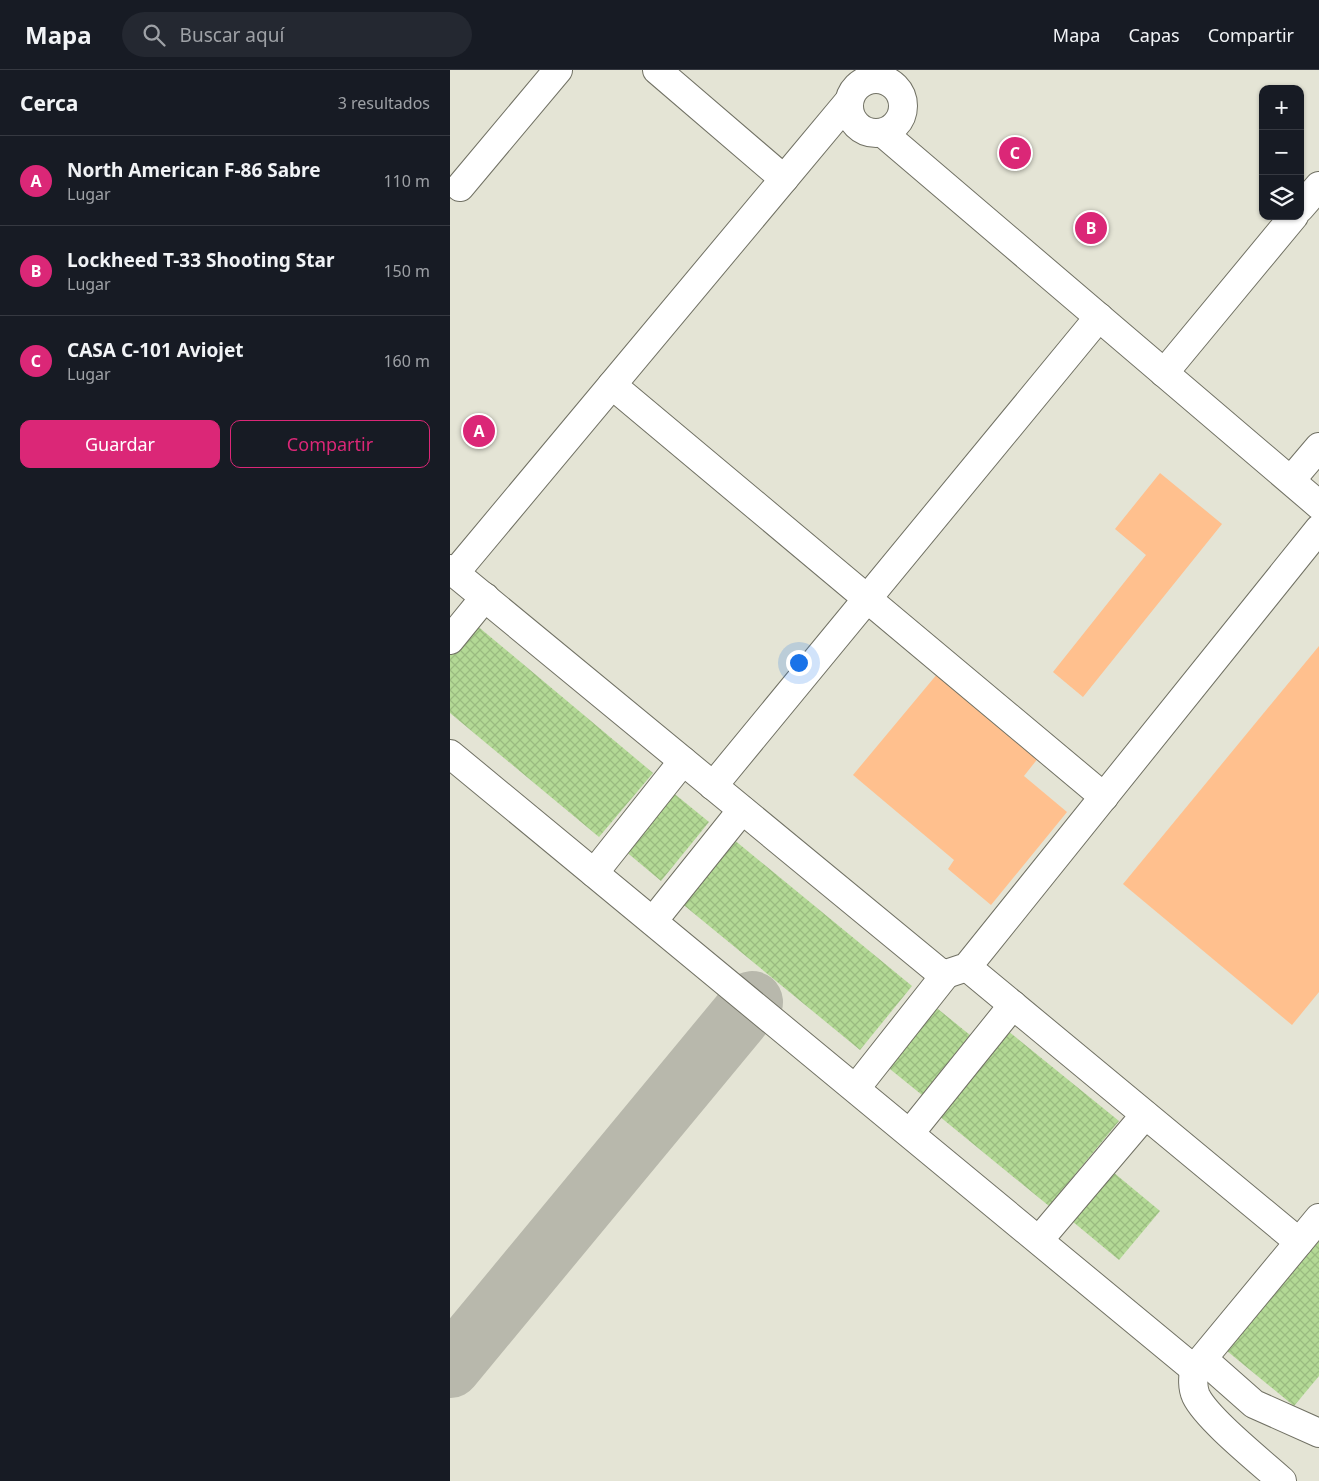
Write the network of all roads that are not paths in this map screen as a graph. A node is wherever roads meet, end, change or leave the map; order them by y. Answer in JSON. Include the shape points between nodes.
{"nodes":[{"id":1,"x":558,"y":70,"type":"edge"},
{"id":2,"x":657,"y":70,"type":"edge"},
{"id":3,"x":879,"y":74,"type":"edge"},
{"id":4,"x":849,"y":101,"type":"junction"},
{"id":5,"x":883,"y":133,"type":"junction"},
{"id":6,"x":784,"y":179,"type":"junction"},
{"id":7,"x":1319,"y":186,"type":"edge"},
{"id":8,"x":453,"y":188,"type":"edge"},
{"id":9,"x":1304,"y":203,"type":"edge"},
{"id":10,"x":1291,"y":220,"type":"edge"},
{"id":11,"x":1099,"y":318,"type":"junction"},
{"id":12,"x":1164,"y":373,"type":"junction"},
{"id":13,"x":612,"y":385,"type":"junction"},
{"id":14,"x":1319,"y":446,"type":"edge"},
{"id":15,"x":1290,"y":480,"type":"junction"},
{"id":16,"x":1319,"y":505,"type":"edge"},
{"id":17,"x":1319,"y":529,"type":"edge"},
{"id":18,"x":452,"y":571,"type":"edge"},
{"id":19,"x":485,"y":597,"type":"junction"},
{"id":20,"x":867,"y":598,"type":"junction"},
{"id":21,"x":450,"y":640,"type":"edge"},
{"id":22,"x":450,"y":754,"type":"edge"},
{"id":23,"x":683,"y":761,"type":"junction"},
{"id":24,"x":713,"y":786,"type":"junction"},
{"id":25,"x":1104,"y":797,"type":"junction"},
{"id":26,"x":742,"y":810,"type":"junction"},
{"id":27,"x":594,"y":873,"type":"junction"},
{"id":28,"x":653,"y":921,"type":"junction"},
{"id":29,"x":957,"y":970,"type":"junction"},
{"id":30,"x":1013,"y":1005,"type":"junction"},
{"id":31,"x":856,"y":1088,"type":"junction"},
{"id":32,"x":1145,"y":1115,"type":"junction"},
{"id":33,"x":910,"y":1133,"type":"junction"},
{"id":34,"x":1319,"y":1218,"type":"edge"},
{"id":35,"x":1039,"y":1240,"type":"junction"},
{"id":36,"x":1299,"y":1242,"type":"junction"},
{"id":37,"x":1198,"y":1364,"type":"junction"},
{"id":38,"x":1319,"y":1433,"type":"edge"},
{"id":39,"x":1282,"y":1481,"type":"edge"}],
"edges":[{"from":1,"to":8,"type":"lane"},
{"from":2,"to":6,"type":"lane"},
{"from":3,"to":4,"type":"lane","via":[[858,86]]},
{"from":3,"to":5,"type":"lane","via":[[898,89],[904,106],[898,123]]},
{"from":4,"to":5,"type":"lane","via":[[852,119],[857,126],[865,132]]},
{"from":4,"to":6,"type":"lane"},
{"from":5,"to":11,"type":"lane"},
{"from":6,"to":13,"type":"lane"},
{"from":7,"to":9,"type":"lane"},
{"from":10,"to":12,"type":"lane"},
{"from":11,"to":12,"type":"lane"},
{"from":11,"to":20,"type":"lane"},
{"from":12,"to":15,"type":"lane"},
{"from":13,"to":18,"type":"lane"},
{"from":13,"to":20,"type":"lane"},
{"from":14,"to":15,"type":"lane"},
{"from":15,"to":16,"type":"lane"},
{"from":17,"to":25,"type":"lane"},
{"from":18,"to":19,"type":"lane"},
{"from":19,"to":21,"type":"lane"},
{"from":19,"to":23,"type":"lane"},
{"from":20,"to":24,"type":"lane"},
{"from":20,"to":25,"type":"lane"},
{"from":22,"to":27,"type":"lane"},
{"from":23,"to":24,"type":"lane"},
{"from":23,"to":27,"type":"lane"},
{"from":24,"to":26,"type":"lane"},
{"from":25,"to":29,"type":"lane"},
{"from":26,"to":28,"type":"lane"},
{"from":26,"to":29,"type":"lane","via":[[938,971]]},
{"from":27,"to":28,"type":"lane"},
{"from":28,"to":31,"type":"lane"},
{"from":29,"to":30,"type":"lane"},
{"from":29,"to":31,"type":"lane"},
{"from":30,"to":32,"type":"lane"},
{"from":30,"to":33,"type":"lane"},
{"from":31,"to":33,"type":"lane"},
{"from":32,"to":35,"type":"lane"},
{"from":32,"to":36,"type":"lane"},
{"from":33,"to":35,"type":"lane"},
{"from":34,"to":36,"type":"lane"},
{"from":35,"to":37,"type":"lane"},
{"from":36,"to":37,"type":"lane"},
{"from":37,"to":38,"type":"lane","via":[[1254,1404]]},
{"from":37,"to":39,"type":"lane","via":[[1193,1383],[1200,1402]]}]}
